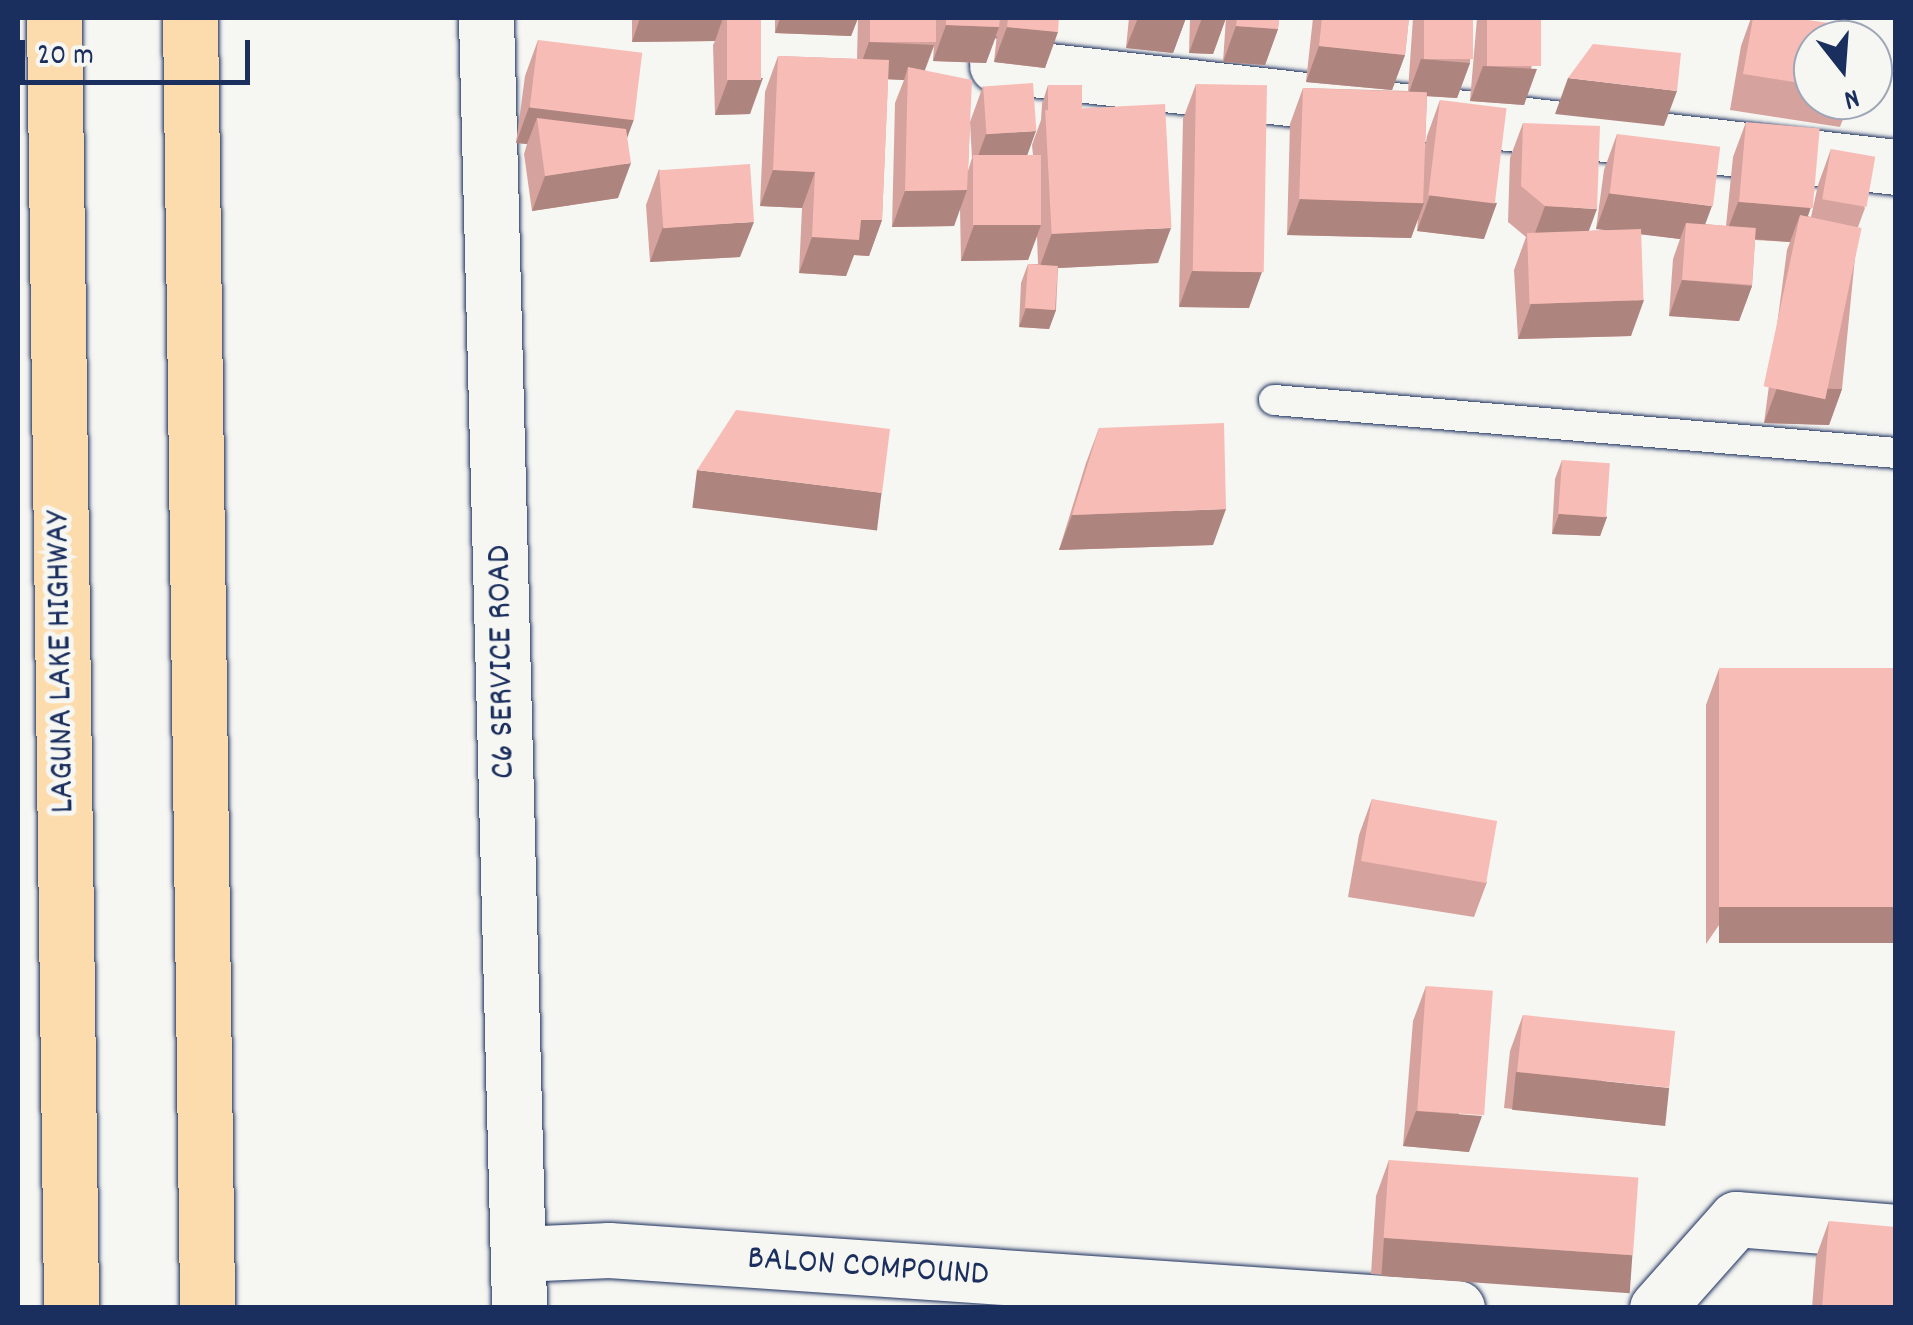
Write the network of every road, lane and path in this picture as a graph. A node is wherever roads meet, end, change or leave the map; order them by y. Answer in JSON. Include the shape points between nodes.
{"nodes":[{"id":1,"x":54,"y":18,"type":"edge"},
{"id":2,"x":190,"y":18,"type":"edge"},
{"id":3,"x":486,"y":18,"type":"edge"},
{"id":4,"x":997,"y":65,"type":"edge"},
{"id":5,"x":1896,"y":167,"type":"edge"},
{"id":6,"x":1274,"y":400,"type":"dead end"},
{"id":7,"x":1896,"y":453,"type":"edge"},
{"id":8,"x":1896,"y":1232,"type":"edge"},
{"id":9,"x":518,"y":1254,"type":"junction"},
{"id":10,"x":71,"y":1308,"type":"edge"},
{"id":11,"x":206,"y":1308,"type":"edge"},
{"id":12,"x":519,"y":1308,"type":"edge"},
{"id":13,"x":1458,"y":1308,"type":"edge"},
{"id":14,"x":1657,"y":1308,"type":"edge"}],
"edges":[{"from":1,"to":10,"type":"main road","name":"LAGUNA LAKE HIGHWAY"},
{"from":2,"to":11,"type":"main road"},
{"from":3,"to":9,"type":"street","name":"C6 SERVICE ROAD"},
{"from":4,"to":5,"type":"street"},
{"from":6,"to":7,"type":"lane"},
{"from":8,"to":14,"type":"street","via":[[1736,1218]]},
{"from":9,"to":12,"type":"street","name":"C6 SERVICE ROAD"},
{"from":9,"to":13,"type":"street","name":"BALON COMPOUND","via":[[609,1250]]}]}
